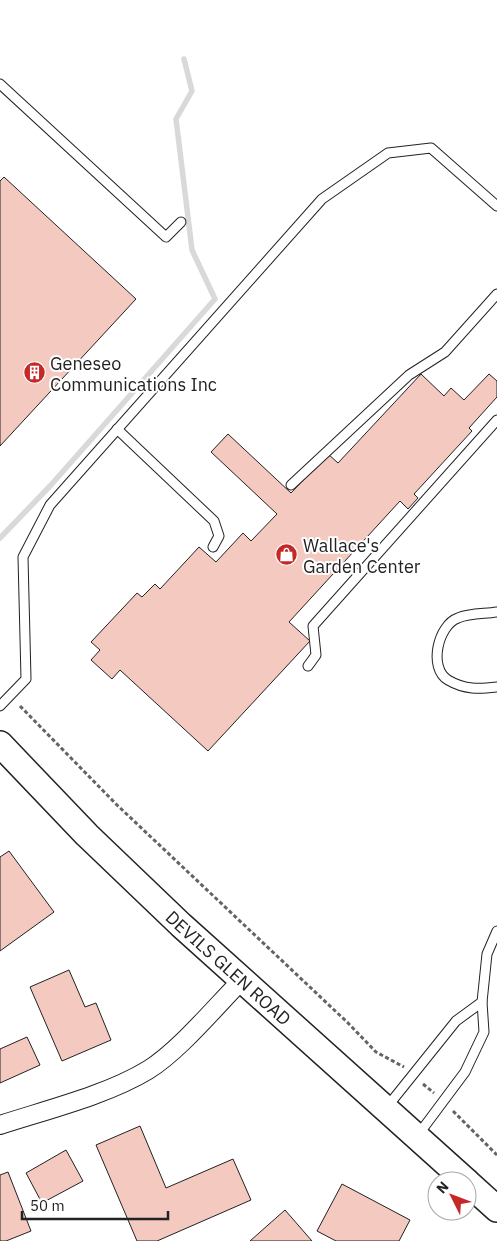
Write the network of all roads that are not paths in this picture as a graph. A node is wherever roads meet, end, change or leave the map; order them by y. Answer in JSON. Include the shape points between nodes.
{"nodes":[{"id":1,"x":0,"y":84,"type":"edge"},
{"id":2,"x":497,"y":206,"type":"edge"},
{"id":3,"x":181,"y":222,"type":"dead end"},
{"id":4,"x":497,"y":294,"type":"edge"},
{"id":5,"x":497,"y":420,"type":"edge"},
{"id":6,"x":117,"y":429,"type":"junction"},
{"id":7,"x":292,"y":485,"type":"dead end"},
{"id":8,"x":213,"y":547,"type":"dead end"},
{"id":9,"x":497,"y":612,"type":"edge"},
{"id":10,"x":308,"y":666,"type":"dead end"},
{"id":11,"x":497,"y":687,"type":"edge"},
{"id":12,"x":0,"y":706,"type":"edge"},
{"id":13,"x":0,"y":744,"type":"edge"},
{"id":14,"x":497,"y":931,"type":"edge"},
{"id":15,"x":242,"y":980,"type":"junction"},
{"id":16,"x":482,"y":1002,"type":"junction"},
{"id":17,"x":386,"y":1108,"type":"junction"},
{"id":18,"x":0,"y":1125,"type":"edge"},
{"id":19,"x":417,"y":1136,"type":"junction"},
{"id":20,"x":456,"y":1171,"type":"edge"},
{"id":21,"x":477,"y":1190,"type":"edge"},
{"id":22,"x":497,"y":1209,"type":"edge"}],
"edges":[{"from":1,"to":3,"type":"lane","via":[[166,237]]},
{"from":2,"to":6,"type":"lane","via":[[431,148],[388,153],[322,199]]},
{"from":4,"to":7,"type":"lane","via":[[444,352],[409,375]]},
{"from":5,"to":10,"type":"lane","via":[[313,626],[316,655]]},
{"from":6,"to":8,"type":"lane","via":[[214,521],[219,536]]},
{"from":6,"to":12,"type":"lane","via":[[50,506],[23,558],[26,679]]},
{"from":9,"to":11,"type":"lane","via":[[458,618],[445,629],[438,645],[437,664],[446,679],[470,690]]},
{"from":13,"to":15,"type":"main road","name":"DEVILS GLEN ROAD","via":[[87,835]]},
{"from":14,"to":16,"type":"lane","via":[[487,954]]},
{"from":15,"to":17,"type":"main road","name":"DEVILS GLEN ROAD"},
{"from":15,"to":18,"type":"street","via":[[148,1070],[105,1090]]},
{"from":16,"to":17,"type":"lane","via":[[456,1020]]},
{"from":16,"to":19,"type":"lane","via":[[484,1032],[465,1072]]},
{"from":17,"to":19,"type":"main road","name":"DEVILS GLEN ROAD"},
{"from":19,"to":20,"type":"main road","name":"DEVILS GLEN ROAD"},
{"from":21,"to":22,"type":"main road","name":"DEVILS GLEN ROAD"}]}
